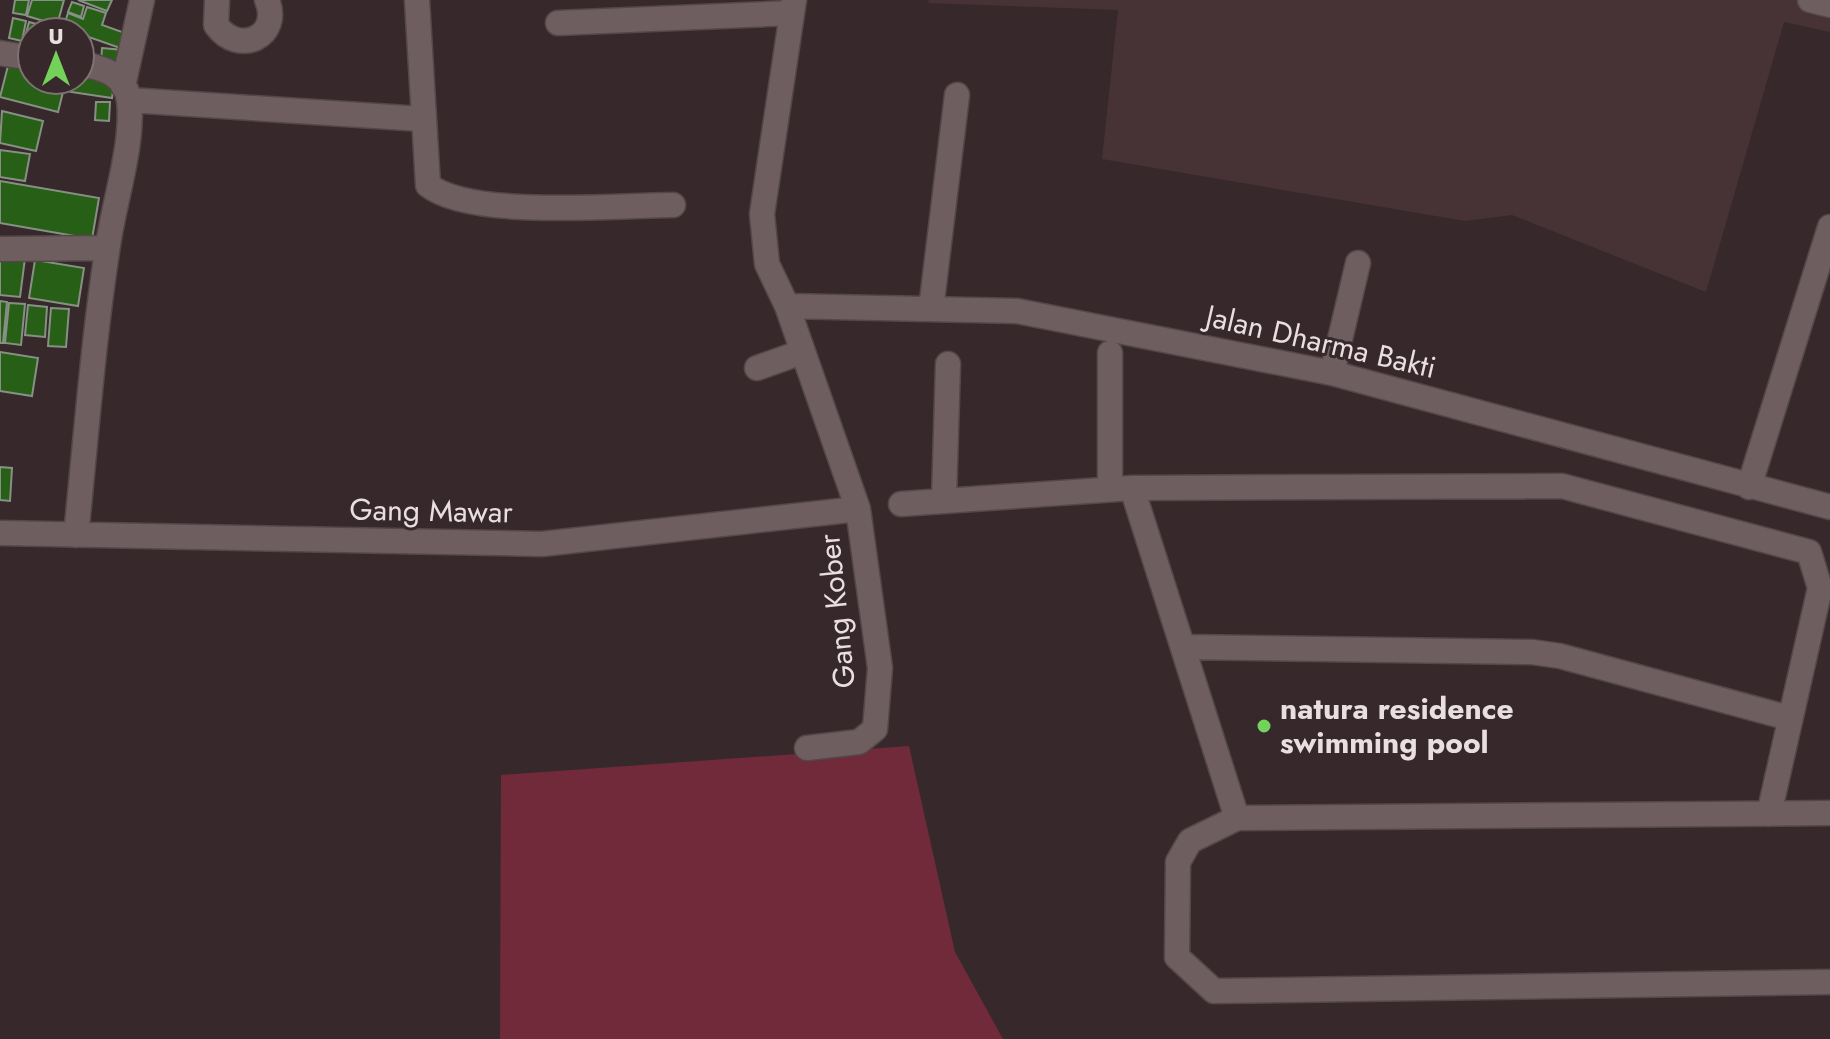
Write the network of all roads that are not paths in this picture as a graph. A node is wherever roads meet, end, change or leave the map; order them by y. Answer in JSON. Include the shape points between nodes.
{"nodes":[{"id":1,"x":142,"y":0,"type":"edge"},
{"id":2,"x":217,"y":0,"type":"edge"},
{"id":3,"x":267,"y":0,"type":"edge"},
{"id":4,"x":417,"y":0,"type":"edge"},
{"id":5,"x":1810,"y":0,"type":"edge"},
{"id":6,"x":1830,"y":5,"type":"edge"},
{"id":7,"x":793,"y":6,"type":"edge"},
{"id":8,"x":558,"y":23,"type":"dead end"},
{"id":9,"x":96,"y":68,"type":"edge"},
{"id":10,"x":126,"y":93,"type":"junction"},
{"id":11,"x":957,"y":95,"type":"dead end"},
{"id":12,"x":422,"y":119,"type":"junction"},
{"id":13,"x":673,"y":205,"type":"dead end"},
{"id":14,"x":1830,"y":227,"type":"edge"},
{"id":15,"x":107,"y":248,"type":"junction"},
{"id":16,"x":0,"y":249,"type":"edge"},
{"id":17,"x":1358,"y":263,"type":"dead end"},
{"id":18,"x":787,"y":306,"type":"junction"},
{"id":19,"x":931,"y":309,"type":"junction"},
{"id":20,"x":802,"y":352,"type":"junction"},
{"id":21,"x":1110,"y":353,"type":"dead end"},
{"id":22,"x":948,"y":364,"type":"dead end"},
{"id":23,"x":757,"y":368,"type":"dead end"},
{"id":24,"x":1332,"y":373,"type":"junction"},
{"id":25,"x":1749,"y":487,"type":"junction"},
{"id":26,"x":1121,"y":488,"type":"junction"},
{"id":27,"x":944,"y":499,"type":"junction"},
{"id":28,"x":901,"y":504,"type":"dead end"},
{"id":29,"x":1830,"y":507,"type":"edge"},
{"id":30,"x":858,"y":509,"type":"junction"},
{"id":31,"x":0,"y":533,"type":"edge"},
{"id":32,"x":76,"y":535,"type":"junction"},
{"id":33,"x":1183,"y":647,"type":"junction"},
{"id":34,"x":1789,"y":718,"type":"junction"},
{"id":35,"x":807,"y":748,"type":"dead end"},
{"id":36,"x":1830,"y":813,"type":"edge"},
{"id":37,"x":1769,"y":814,"type":"junction"},
{"id":38,"x":1237,"y":818,"type":"junction"},
{"id":39,"x":1830,"y":982,"type":"edge"}],
"edges":[{"from":1,"to":10,"type":"street"},
{"from":2,"to":3,"type":"street","via":[[216,25],[227,38],[245,42],[266,28],[271,10]]},
{"from":4,"to":12,"type":"street"},
{"from":5,"to":6,"type":"street"},
{"from":7,"to":8,"type":"street"},
{"from":7,"to":18,"type":"street","name":"Gang Kober","via":[[762,214],[767,264]]},
{"from":9,"to":10,"type":"street","via":[[109,71]]},
{"from":10,"to":12,"type":"street"},
{"from":10,"to":15,"type":"street","via":[[126,141]]},
{"from":11,"to":19,"type":"street"},
{"from":12,"to":13,"type":"street","via":[[428,185],[441,196],[497,206]]},
{"from":14,"to":25,"type":"street"},
{"from":15,"to":16,"type":"street"},
{"from":15,"to":32,"type":"street"},
{"from":17,"to":24,"type":"street"},
{"from":18,"to":19,"type":"street","name":"Jalan Dharma Bakti"},
{"from":18,"to":20,"type":"street","name":"Gang Kober"},
{"from":19,"to":24,"type":"street","name":"Jalan Dharma Bakti","via":[[1017,311]]},
{"from":20,"to":23,"type":"street"},
{"from":20,"to":30,"type":"street","name":"Gang Kober"},
{"from":21,"to":26,"type":"street"},
{"from":22,"to":27,"type":"street"},
{"from":24,"to":25,"type":"street","name":"Jalan Dharma Bakti"},
{"from":25,"to":29,"type":"street","name":"Jalan Dharma Bakti"},
{"from":26,"to":27,"type":"street"},
{"from":26,"to":33,"type":"street"},
{"from":26,"to":34,"type":"street","via":[[1562,486],[1809,552],[1820,588]]},
{"from":27,"to":28,"type":"street"},
{"from":30,"to":32,"type":"street","name":"Gang Mawar","via":[[542,544]]},
{"from":30,"to":35,"type":"street","name":"Gang Kober","via":[[880,668],[875,729],[859,742]]},
{"from":31,"to":32,"type":"street","name":"Gang Mawar"},
{"from":33,"to":34,"type":"street","via":[[1532,652]]},
{"from":33,"to":38,"type":"street"},
{"from":34,"to":37,"type":"street"},
{"from":36,"to":37,"type":"street"},
{"from":37,"to":38,"type":"street"},
{"from":38,"to":39,"type":"street","via":[[1190,841],[1178,862],[1177,957],[1214,991]]}]}
